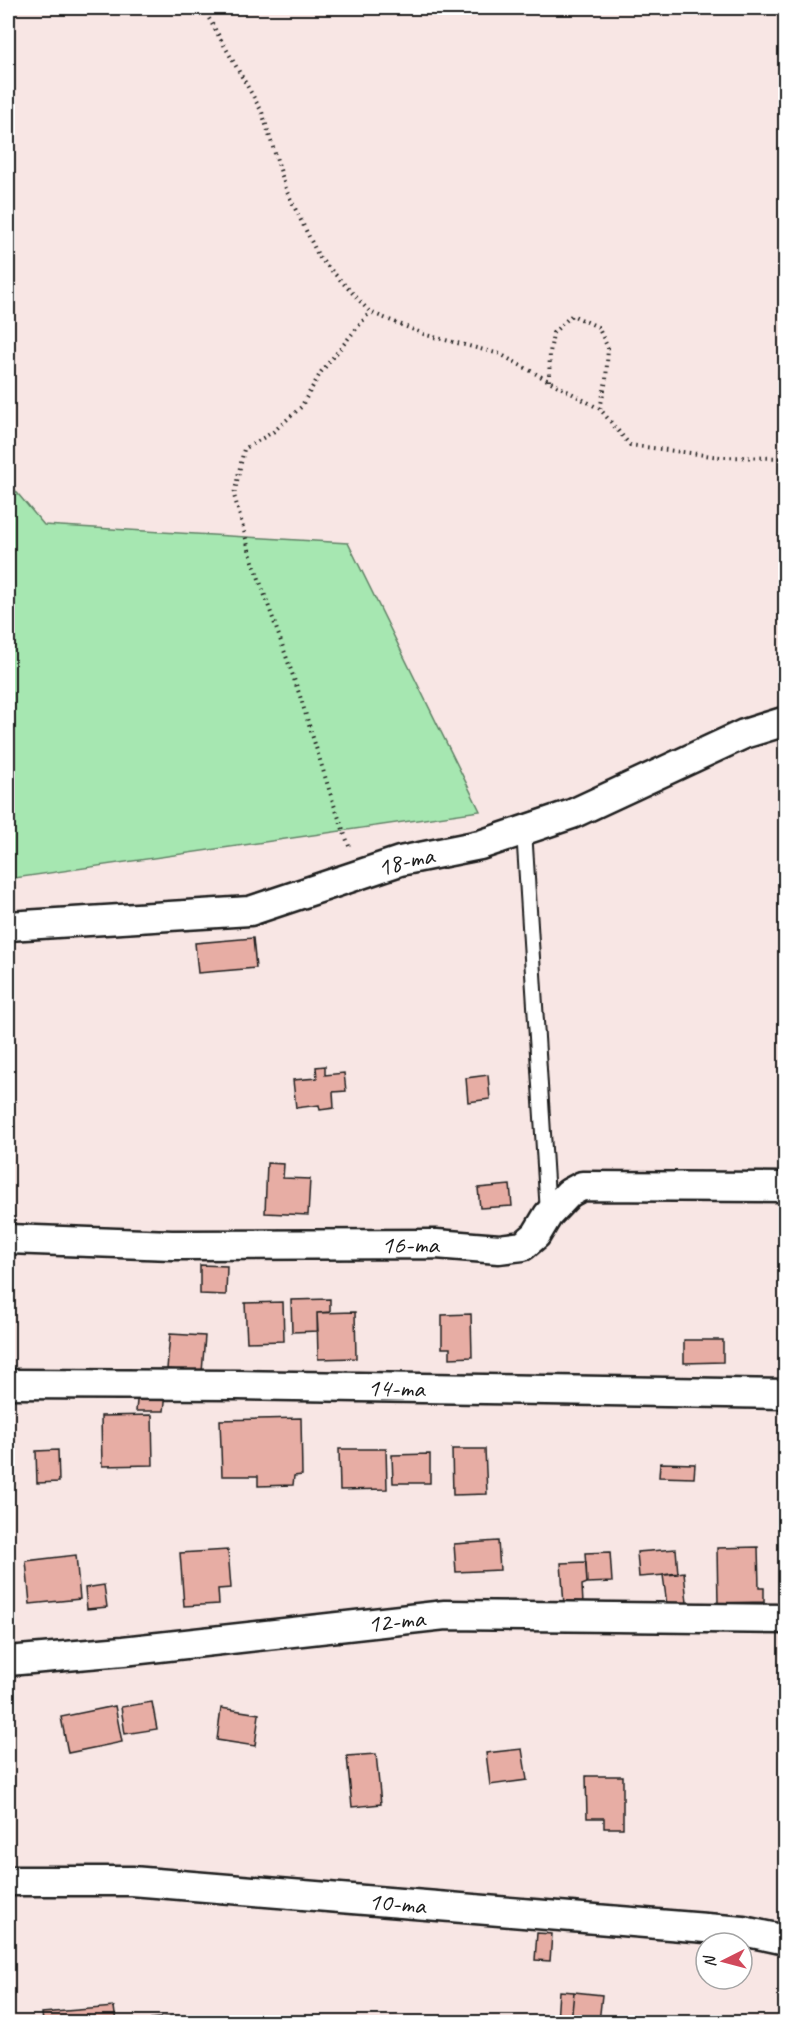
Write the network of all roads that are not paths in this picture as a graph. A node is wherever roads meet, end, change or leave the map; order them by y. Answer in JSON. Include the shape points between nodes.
{"nodes":[{"id":1,"x":786,"y":721,"type":"edge"},
{"id":2,"x":524,"y":830,"type":"junction"},
{"id":3,"x":8,"y":926,"type":"edge"},
{"id":4,"x":786,"y":1187,"type":"edge"},
{"id":5,"x":548,"y":1215,"type":"junction"},
{"id":6,"x":8,"y":1239,"type":"edge"},
{"id":7,"x":8,"y":1384,"type":"edge"},
{"id":8,"x":786,"y":1394,"type":"edge"},
{"id":9,"x":786,"y":1619,"type":"edge"},
{"id":10,"x":8,"y":1661,"type":"edge"},
{"id":11,"x":8,"y":1881,"type":"edge"},
{"id":12,"x":786,"y":1940,"type":"edge"}],
"edges":[{"from":1,"to":2,"type":"street","name":"18-та","via":[[744,734],[572,814]]},
{"from":2,"to":3,"type":"street","name":"18-та","via":[[480,845],[400,861],[250,911]]},
{"from":2,"to":5,"type":"lane"},
{"from":4,"to":5,"type":"street","name":"16-та","via":[[582,1186],[569,1193]]},
{"from":5,"to":6,"type":"street","name":"16-та","via":[[536,1235],[523,1246],[499,1249],[436,1244],[172,1245]]},
{"from":7,"to":8,"type":"street","name":"14-та"},
{"from":9,"to":10,"type":"street","name":"12-та","via":[[445,1615]]},
{"from":11,"to":12,"type":"street","name":"10-та","via":[[132,1881],[743,1931]]}]}
